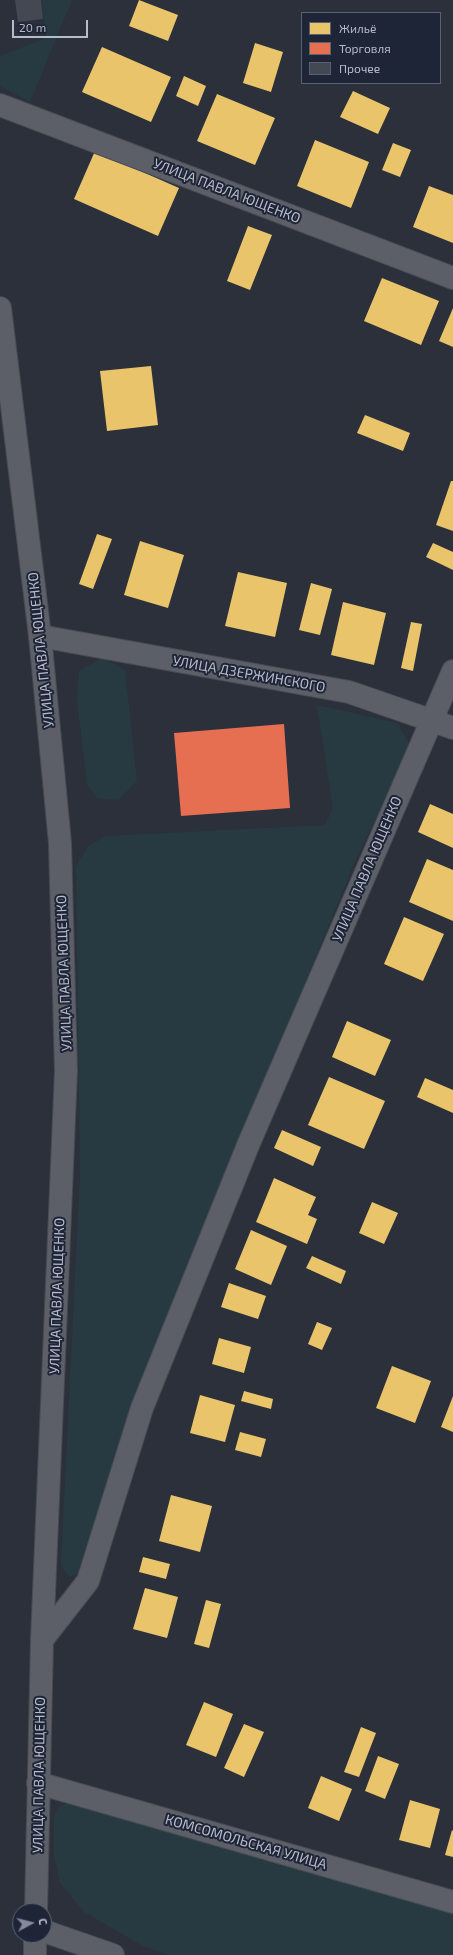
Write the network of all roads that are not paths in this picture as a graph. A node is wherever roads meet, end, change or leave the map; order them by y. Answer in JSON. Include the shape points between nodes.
{"nodes":[{"id":1,"x":0,"y":105,"type":"edge"},
{"id":2,"x":453,"y":278,"type":"edge"},
{"id":3,"x":0,"y":308,"type":"edge"},
{"id":4,"x":40,"y":636,"type":"junction"},
{"id":5,"x":453,"y":671,"type":"edge"},
{"id":6,"x":431,"y":720,"type":"junction"},
{"id":7,"x":453,"y":728,"type":"edge"},
{"id":8,"x":42,"y":1640,"type":"junction"},
{"id":9,"x":38,"y":1783,"type":"junction"},
{"id":10,"x":453,"y":1902,"type":"edge"},
{"id":11,"x":36,"y":1903,"type":"edge"},
{"id":12,"x":52,"y":1934,"type":"edge"},
{"id":13,"x":35,"y":1943,"type":"edge"},
{"id":14,"x":35,"y":1955,"type":"edge"},
{"id":15,"x":113,"y":1955,"type":"edge"}],
"edges":[{"from":1,"to":2,"type":"street","name":"УЛИЦА ПАВЛА ЮЩЕНКО"},
{"from":3,"to":4,"type":"street","name":"УЛИЦА ПАВЛА ЮЩЕНКО"},
{"from":4,"to":6,"type":"street","name":"УЛИЦА ДЗЕРЖИНСКОГО","via":[[349,692]]},
{"from":4,"to":8,"type":"street","name":"УЛИЦА ПАВЛА ЮЩЕНКО","via":[[60,843],[66,1071]]},
{"from":5,"to":6,"type":"street","name":"УЛИЦА ПАВЛА ЮЩЕНКО"},
{"from":6,"to":7,"type":"street","name":"УЛИЦА ДЗЕРЖИНСКОГО"},
{"from":6,"to":8,"type":"street","name":"УЛИЦА ПАВЛА ЮЩЕНКО","via":[[249,1143],[142,1408],[88,1581]]},
{"from":8,"to":9,"type":"street","name":"УЛИЦА ПАВЛА ЮЩЕНКО"},
{"from":9,"to":10,"type":"street","name":"КОМСОМОЛЬСКАЯ УЛИЦА"},
{"from":9,"to":11,"type":"street","name":"УЛИЦА ПАВЛА ЮЩЕНКО"},
{"from":12,"to":15,"type":"street"},
{"from":13,"to":14,"type":"street"}]}
